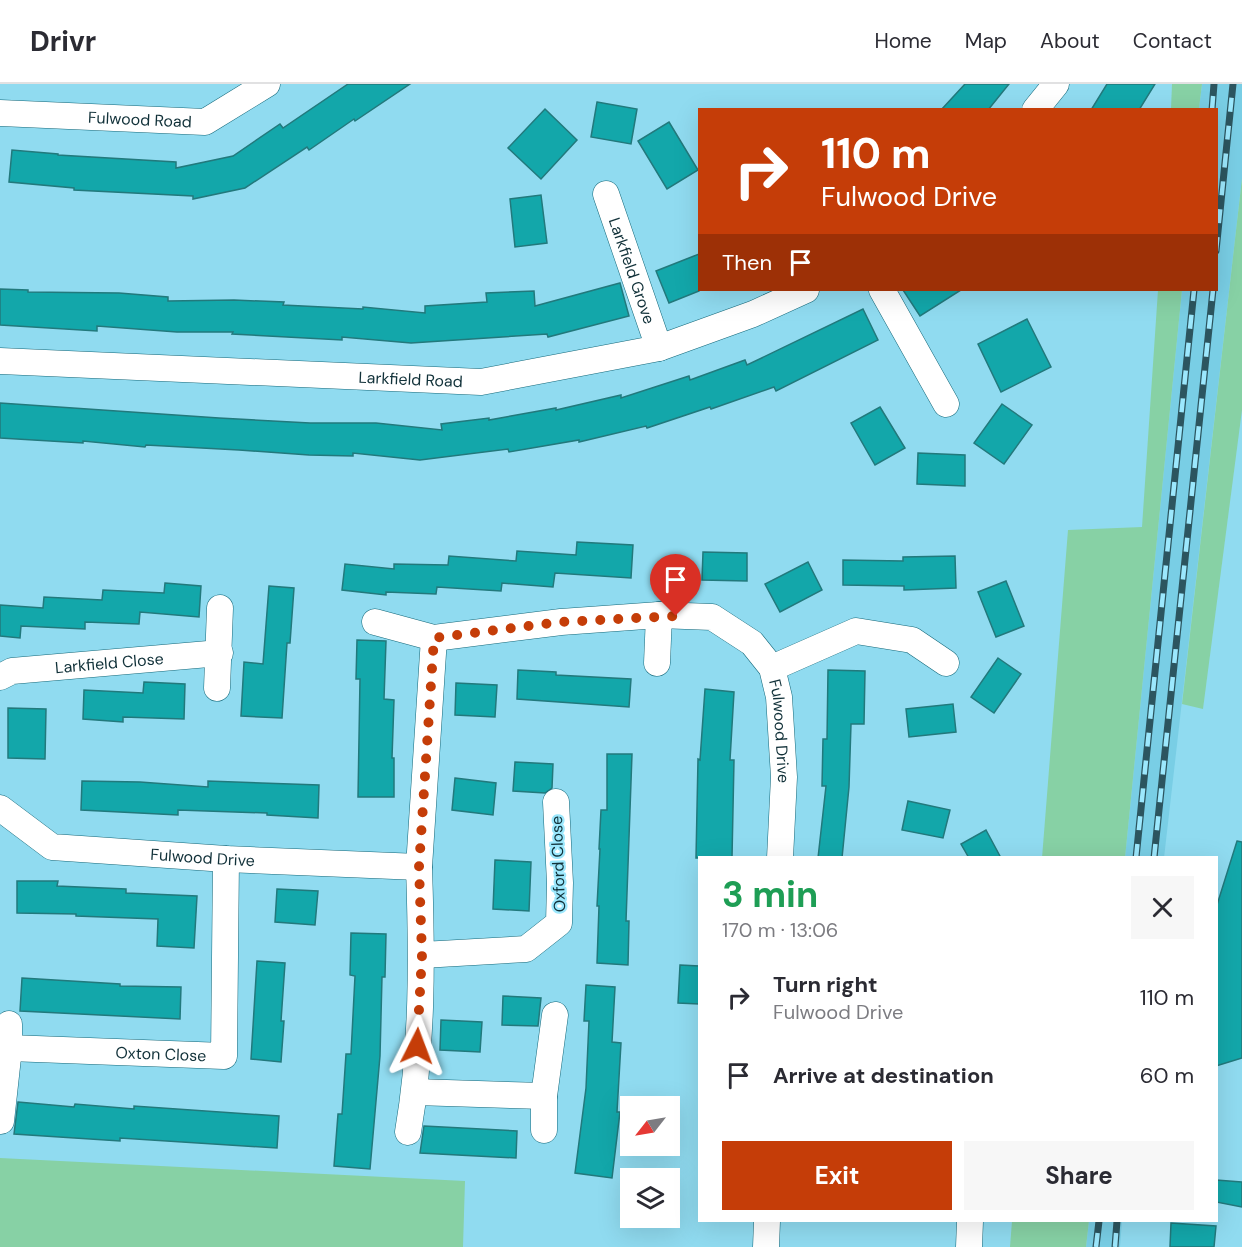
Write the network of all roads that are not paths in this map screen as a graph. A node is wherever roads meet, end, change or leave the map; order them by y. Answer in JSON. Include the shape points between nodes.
{"nodes":[{"id":1,"x":267,"y":84,"type":"edge"},
{"id":2,"x":1056,"y":84,"type":"edge"},
{"id":3,"x":241,"y":92,"type":"edge"},
{"id":4,"x":1037,"y":108,"type":"edge"},
{"id":5,"x":0,"y":112,"type":"edge"},
{"id":6,"x":606,"y":194,"type":"dead end"},
{"id":7,"x":804,"y":291,"type":"edge"},
{"id":8,"x":883,"y":291,"type":"edge"},
{"id":9,"x":659,"y":348,"type":"junction"},
{"id":10,"x":0,"y":361,"type":"edge"},
{"id":11,"x":946,"y":404,"type":"dead end"},
{"id":12,"x":220,"y":608,"type":"dead end"},
{"id":13,"x":659,"y":615,"type":"junction"},
{"id":14,"x":375,"y":622,"type":"dead end"},
{"id":15,"x":434,"y":638,"type":"junction"},
{"id":16,"x":220,"y":654,"type":"junction"},
{"id":17,"x":657,"y":663,"type":"dead end"},
{"id":18,"x":946,"y":663,"type":"dead end"},
{"id":19,"x":772,"y":668,"type":"junction"},
{"id":20,"x":0,"y":677,"type":"edge"},
{"id":21,"x":217,"y":688,"type":"dead end"},
{"id":22,"x":556,"y":802,"type":"dead end"},
{"id":23,"x":0,"y":808,"type":"edge"},
{"id":24,"x":780,"y":856,"type":"edge"},
{"id":25,"x":226,"y":859,"type":"junction"},
{"id":26,"x":419,"y":867,"type":"junction"},
{"id":27,"x":422,"y":955,"type":"junction"},
{"id":28,"x":555,"y":1015,"type":"dead end"},
{"id":29,"x":415,"y":1092,"type":"junction"},
{"id":30,"x":544,"y":1096,"type":"junction"},
{"id":31,"x":1,"y":1121,"type":"edge"},
{"id":32,"x":544,"y":1130,"type":"dead end"},
{"id":33,"x":408,"y":1132,"type":"dead end"},
{"id":34,"x":766,"y":1222,"type":"edge"},
{"id":35,"x":970,"y":1222,"type":"edge"},
{"id":36,"x":766,"y":1247,"type":"edge"},
{"id":37,"x":969,"y":1247,"type":"edge"}],
"edges":[{"from":1,"to":3,"type":"street","name":"Fulwood Road"},
{"from":2,"to":4,"type":"street"},
{"from":3,"to":5,"type":"street","name":"Fulwood Road","via":[[205,122]]},
{"from":6,"to":9,"type":"street","name":"Larkfield Grove"},
{"from":7,"to":9,"type":"street","name":"Larkfield Road"},
{"from":8,"to":11,"type":"street"},
{"from":9,"to":10,"type":"street","name":"Larkfield Road","via":[[481,382]]},
{"from":12,"to":16,"type":"street"},
{"from":13,"to":15,"type":"street","name":"Fulwood Drive","via":[[561,622]]},
{"from":13,"to":17,"type":"street"},
{"from":13,"to":19,"type":"street","name":"Fulwood Drive","via":[[712,617],[752,643]]},
{"from":14,"to":15,"type":"street","name":"Fulwood Drive"},
{"from":15,"to":26,"type":"street"},
{"from":16,"to":20,"type":"street","name":"Larkfield Close","via":[[12,671]]},
{"from":16,"to":21,"type":"street"},
{"from":18,"to":19,"type":"street","via":[[912,640],[856,631]]},
{"from":19,"to":24,"type":"street","name":"Fulwood Drive","via":[[779,697],[784,777]]},
{"from":22,"to":27,"type":"street","name":"Oxford Close","via":[[559,923],[526,949]]},
{"from":23,"to":25,"type":"street","name":"Fulwood Drive","via":[[52,847]]},
{"from":25,"to":26,"type":"street","name":"Fulwood Drive"},
{"from":25,"to":31,"type":"street","name":"Oxton Close","via":[[224,1056],[9,1036]]},
{"from":26,"to":27,"type":"street"},
{"from":27,"to":29,"type":"street"},
{"from":28,"to":30,"type":"street"},
{"from":29,"to":30,"type":"street"},
{"from":29,"to":33,"type":"street"},
{"from":30,"to":32,"type":"street"},
{"from":34,"to":36,"type":"street"},
{"from":35,"to":37,"type":"street"}]}
